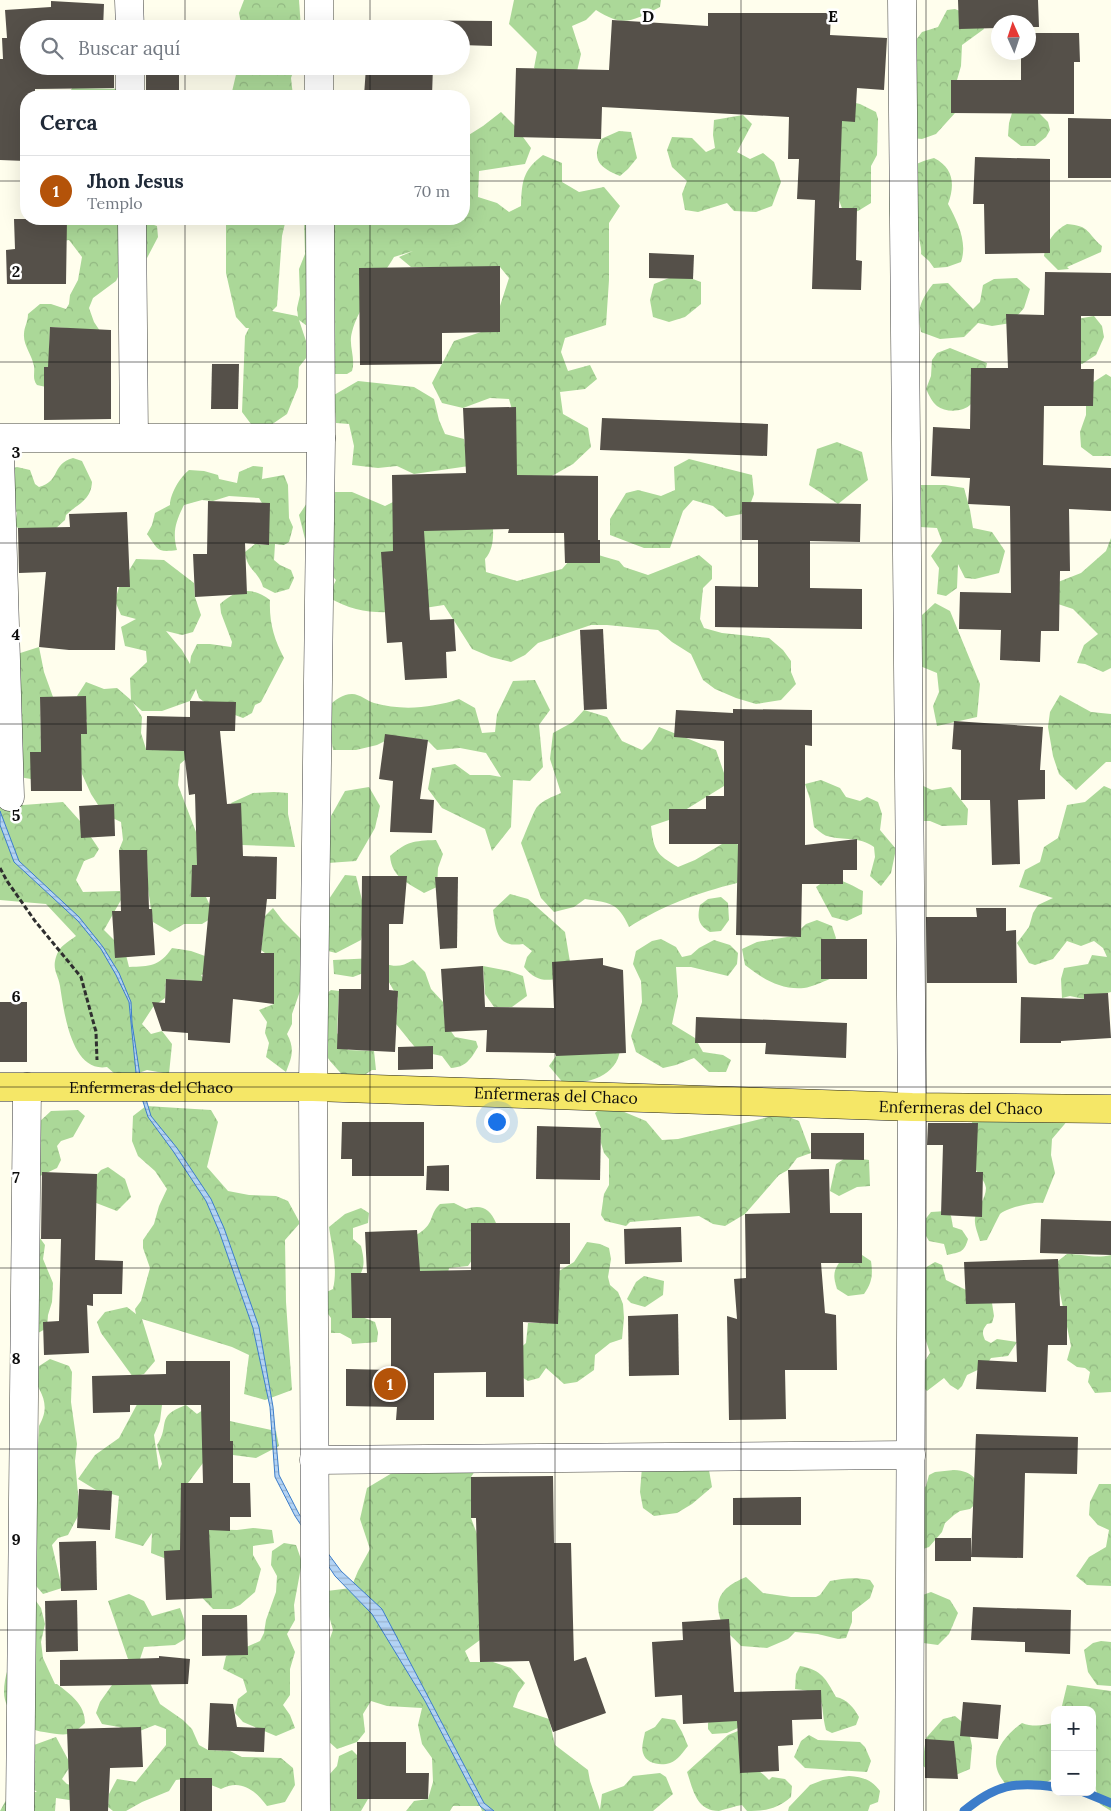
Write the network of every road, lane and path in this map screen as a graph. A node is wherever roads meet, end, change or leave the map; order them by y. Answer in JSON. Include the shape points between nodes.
{"nodes":[{"id":1,"x":130,"y":0,"type":"edge"},
{"id":2,"x":318,"y":0,"type":"edge"},
{"id":3,"x":902,"y":0,"type":"edge"},
{"id":4,"x":130,"y":20,"type":"edge"},
{"id":5,"x":319,"y":20,"type":"edge"},
{"id":6,"x":130,"y":75,"type":"edge"},
{"id":7,"x":319,"y":75,"type":"edge"},
{"id":8,"x":130,"y":90,"type":"edge"},
{"id":9,"x":319,"y":90,"type":"edge"},
{"id":10,"x":132,"y":225,"type":"edge"},
{"id":11,"x":320,"y":225,"type":"edge"},
{"id":12,"x":134,"y":436,"type":"junction"},
{"id":13,"x":0,"y":438,"type":"edge"},
{"id":14,"x":321,"y":438,"type":"junction"},
{"id":15,"x":0,"y":456,"type":"edge"},
{"id":16,"x":10,"y":797,"type":"dead end"},
{"id":17,"x":0,"y":868,"type":"edge"},
{"id":18,"x":0,"y":1087,"type":"edge"},
{"id":19,"x":27,"y":1087,"type":"junction"},
{"id":20,"x":98,"y":1087,"type":"junction"},
{"id":21,"x":313,"y":1087,"type":"junction"},
{"id":22,"x":912,"y":1108,"type":"junction"},
{"id":23,"x":1111,"y":1109,"type":"edge"},
{"id":24,"x":910,"y":1456,"type":"junction"},
{"id":25,"x":314,"y":1460,"type":"junction"},
{"id":26,"x":20,"y":1811,"type":"edge"},
{"id":27,"x":316,"y":1811,"type":"edge"},
{"id":28,"x":909,"y":1811,"type":"edge"}],
"edges":[{"from":1,"to":4,"type":"street"},
{"from":2,"to":5,"type":"street"},
{"from":3,"to":22,"type":"street"},
{"from":6,"to":8,"type":"street"},
{"from":7,"to":9,"type":"street"},
{"from":10,"to":12,"type":"street"},
{"from":11,"to":14,"type":"street"},
{"from":12,"to":13,"type":"street"},
{"from":12,"to":14,"type":"street"},
{"from":14,"to":21,"type":"street"},
{"from":15,"to":16,"type":"street"},
{"from":17,"to":20,"type":"path","via":[[35,921],[81,976],[96,1032]]},
{"from":18,"to":19,"type":"main road","name":"Enfermeras del Chaco"},
{"from":19,"to":20,"type":"main road","name":"Enfermeras del Chaco"},
{"from":19,"to":26,"type":"street"},
{"from":20,"to":21,"type":"main road","name":"Enfermeras del Chaco"},
{"from":21,"to":22,"type":"main road","name":"Enfermeras del Chaco"},
{"from":21,"to":25,"type":"street"},
{"from":22,"to":23,"type":"main road","name":"Enfermeras del Chaco"},
{"from":22,"to":24,"type":"street"},
{"from":24,"to":25,"type":"street"},
{"from":24,"to":28,"type":"street"},
{"from":25,"to":27,"type":"street"}]}
